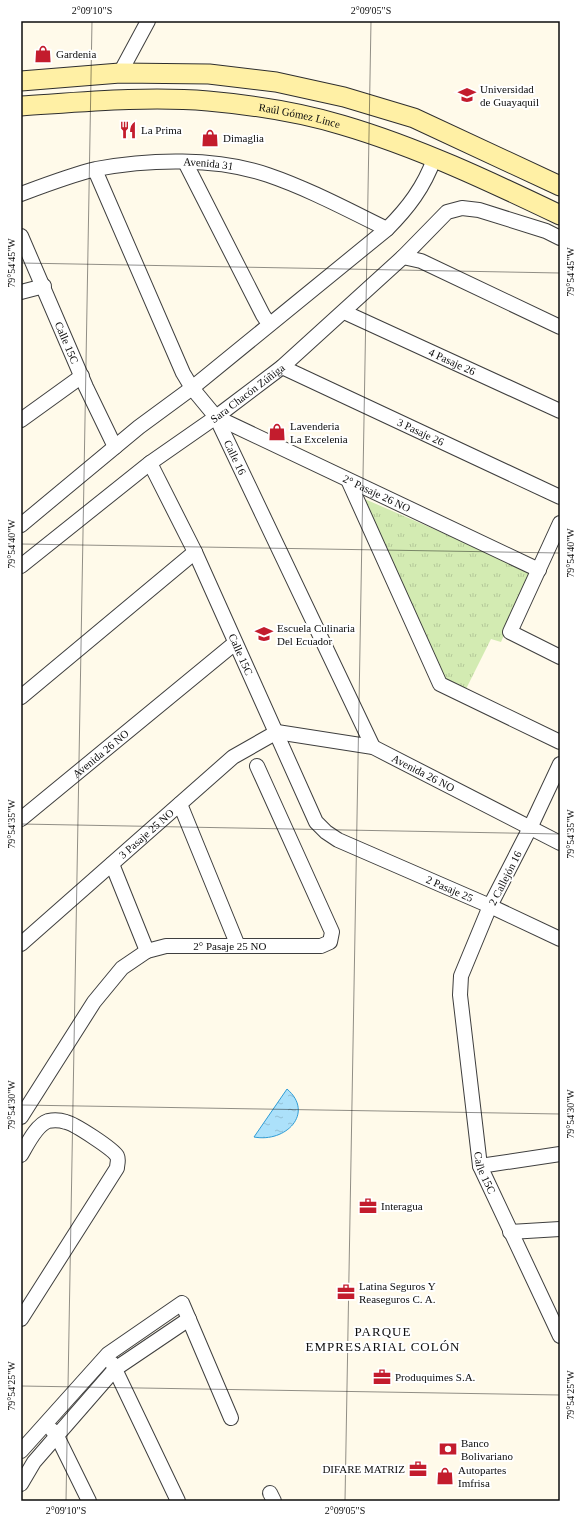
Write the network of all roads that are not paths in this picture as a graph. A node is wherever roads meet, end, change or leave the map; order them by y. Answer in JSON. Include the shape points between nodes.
{"nodes":[{"id":1,"x":148,"y":21,"type":"edge"},
{"id":2,"x":120,"y":73,"type":"junction"},
{"id":3,"x":21,"y":81,"type":"edge"},
{"id":4,"x":21,"y":106,"type":"edge"},
{"id":5,"x":434,"y":159,"type":"junction"},
{"id":6,"x":185,"y":162,"type":"junction"},
{"id":7,"x":95,"y":170,"type":"junction"},
{"id":8,"x":560,"y":186,"type":"edge"},
{"id":9,"x":508,"y":190,"type":"junction"},
{"id":10,"x":21,"y":194,"type":"edge"},
{"id":11,"x":560,"y":215,"type":"edge"},
{"id":12,"x":560,"y":226,"type":"edge"},
{"id":13,"x":387,"y":229,"type":"junction"},
{"id":14,"x":21,"y":236,"type":"edge"},
{"id":15,"x":560,"y":238,"type":"edge"},
{"id":16,"x":402,"y":257,"type":"junction"},
{"id":17,"x":44,"y":286,"type":"junction"},
{"id":18,"x":21,"y":292,"type":"edge"},
{"id":19,"x":344,"y":312,"type":"junction"},
{"id":20,"x":269,"y":324,"type":"junction"},
{"id":21,"x":560,"y":327,"type":"edge"},
{"id":22,"x":282,"y":367,"type":"junction"},
{"id":23,"x":82,"y":376,"type":"junction"},
{"id":24,"x":192,"y":388,"type":"junction"},
{"id":25,"x":560,"y":412,"type":"edge"},
{"id":26,"x":216,"y":417,"type":"junction"},
{"id":27,"x":21,"y":420,"type":"edge"},
{"id":28,"x":115,"y":447,"type":"junction"},
{"id":29,"x":150,"y":463,"type":"junction"},
{"id":30,"x":349,"y":482,"type":"junction"},
{"id":31,"x":560,"y":497,"type":"edge"},
{"id":32,"x":560,"y":523,"type":"edge"},
{"id":33,"x":21,"y":525,"type":"edge"},
{"id":34,"x":195,"y":552,"type":"junction"},
{"id":35,"x":21,"y":566,"type":"edge"},
{"id":36,"x":539,"y":570,"type":"junction"},
{"id":37,"x":235,"y":643,"type":"junction"},
{"id":38,"x":560,"y":657,"type":"edge"},
{"id":39,"x":21,"y":697,"type":"edge"},
{"id":40,"x":277,"y":732,"type":"junction"},
{"id":41,"x":560,"y":742,"type":"edge"},
{"id":42,"x":374,"y":747,"type":"junction"},
{"id":43,"x":560,"y":764,"type":"edge"},
{"id":44,"x":258,"y":766,"type":"dead end"},
{"id":45,"x":180,"y":804,"type":"junction"},
{"id":46,"x":21,"y":819,"type":"edge"},
{"id":47,"x":530,"y":828,"type":"junction"},
{"id":48,"x":338,"y":840,"type":"joint"},
{"id":49,"x":560,"y":843,"type":"edge"},
{"id":50,"x":112,"y":864,"type":"junction"},
{"id":51,"x":490,"y":906,"type":"junction"},
{"id":52,"x":560,"y":939,"type":"edge"},
{"id":53,"x":21,"y":944,"type":"edge"},
{"id":54,"x":238,"y":946,"type":"junction"},
{"id":55,"x":147,"y":951,"type":"junction"},
{"id":56,"x":460,"y":996,"type":"joint"},
{"id":57,"x":21,"y":1118,"type":"edge"},
{"id":58,"x":560,"y":1154,"type":"edge"},
{"id":59,"x":21,"y":1155,"type":"edge"},
{"id":60,"x":480,"y":1166,"type":"junction"},
{"id":61,"x":560,"y":1229,"type":"edge"},
{"id":62,"x":510,"y":1232,"type":"junction"},
{"id":63,"x":553,"y":1308,"type":"edge"},
{"id":64,"x":21,"y":1319,"type":"edge"},
{"id":65,"x":189,"y":1319,"type":"junction"},
{"id":66,"x":560,"y":1336,"type":"edge"},
{"id":67,"x":108,"y":1354,"type":"junction"},
{"id":68,"x":115,"y":1370,"type":"junction"},
{"id":69,"x":231,"y":1418,"type":"dead end"},
{"id":70,"x":46,"y":1424,"type":"junction"},
{"id":71,"x":57,"y":1436,"type":"junction"},
{"id":72,"x":21,"y":1451,"type":"edge"},
{"id":73,"x":21,"y":1484,"type":"edge"},
{"id":74,"x":88,"y":1501,"type":"edge"},
{"id":75,"x":178,"y":1501,"type":"edge"}],
"edges":[{"from":1,"to":2,"type":"street"},
{"from":2,"to":3,"type":"main road"},
{"from":2,"to":8,"type":"main road","via":[[209,74],[276,82],[344,97],[414,118]]},
{"from":4,"to":5,"type":"main road","name":"Raúl Gómez Lince","via":[[127,99],[207,101],[271,109],[341,124]]},
{"from":5,"to":9,"type":"main road","name":"Raúl Gómez Lince"},
{"from":5,"to":13,"type":"street","via":[[418,193],[407,209]]},
{"from":6,"to":7,"type":"street","name":"Avenida 31","via":[[141,162]]},
{"from":6,"to":13,"type":"street","name":"Avenida 31","via":[[228,165],[267,174],[326,198]]},
{"from":6,"to":20,"type":"street"},
{"from":7,"to":10,"type":"street","name":"Avenida 31"},
{"from":7,"to":24,"type":"street","name":"Calle 16","via":[[183,373]]},
{"from":9,"to":11,"type":"main road","name":"Raúl Gómez Lince"},
{"from":9,"to":12,"type":"main road"},
{"from":13,"to":20,"type":"street"},
{"from":14,"to":17,"type":"street","name":"Calle 15C"},
{"from":15,"to":16,"type":"street","name":"Sara Chacón Zúñiga","via":[[546,231],[479,210],[462,208],[447,212]]},
{"from":16,"to":19,"type":"street","name":"Sara Chacón Zúñiga"},
{"from":16,"to":21,"type":"street","via":[[420,261]]},
{"from":17,"to":18,"type":"street"},
{"from":17,"to":23,"type":"street","name":"Calle 15C"},
{"from":19,"to":22,"type":"street","name":"Sara Chacón Zúñiga"},
{"from":19,"to":25,"type":"street","name":"4 Pasaje 26"},
{"from":20,"to":24,"type":"street"},
{"from":22,"to":26,"type":"street","name":"Sara Chacón Zúñiga"},
{"from":22,"to":31,"type":"street","name":"3 Pasaje 26"},
{"from":23,"to":27,"type":"street"},
{"from":23,"to":28,"type":"street","name":"Calle 15C"},
{"from":24,"to":26,"type":"street","name":"Calle 16"},
{"from":24,"to":28,"type":"street"},
{"from":26,"to":29,"type":"street","name":"Sara Chacón Zúñiga"},
{"from":26,"to":30,"type":"street","name":"2° Pasaje 26 NO"},
{"from":26,"to":42,"type":"street","name":"Calle 16"},
{"from":28,"to":33,"type":"street"},
{"from":29,"to":34,"type":"street","name":"Calle 15C"},
{"from":29,"to":35,"type":"street","name":"Sara Chacón Zúñiga"},
{"from":30,"to":36,"type":"street","name":"2° Pasaje 26 NO"},
{"from":30,"to":41,"type":"street","via":[[443,687]]},
{"from":32,"to":36,"type":"street"},
{"from":34,"to":37,"type":"street","name":"Calle 15C"},
{"from":34,"to":39,"type":"street"},
{"from":36,"to":38,"type":"street","via":[[510,629],[511,634]]},
{"from":37,"to":40,"type":"street","name":"Calle 15C"},
{"from":37,"to":46,"type":"street","name":"Avenida 26 NO"},
{"from":40,"to":42,"type":"street","name":"Avenida 26 NO"},
{"from":40,"to":45,"type":"street","name":"3 Pasaje 25 NO","via":[[233,757]]},
{"from":40,"to":48,"type":"street","name":"Calle 15C","via":[[316,822]]},
{"from":42,"to":47,"type":"street","name":"Avenida 26 NO"},
{"from":43,"to":47,"type":"street","name":"2 Callejón 16"},
{"from":44,"to":54,"type":"street","name":"2° Pasaje 25 NO","via":[[332,932],[332,938],[330,942],[321,946]]},
{"from":45,"to":50,"type":"street","name":"3 Pasaje 25 NO"},
{"from":45,"to":54,"type":"street"},
{"from":47,"to":49,"type":"street","name":"Avenida 26 NO"},
{"from":47,"to":51,"type":"street","name":"2 Callejón 16"},
{"from":48,"to":51,"type":"street","name":"2 Pasaje 25"},
{"from":50,"to":53,"type":"street","name":"3 Pasaje 25 NO"},
{"from":50,"to":55,"type":"street"},
{"from":51,"to":52,"type":"street","name":"2 Pasaje 25"},
{"from":51,"to":56,"type":"street","name":"2 Callejón 16","via":[[461,976]]},
{"from":54,"to":55,"type":"street","name":"2° Pasaje 25 NO","via":[[166,946]]},
{"from":55,"to":57,"type":"street","name":"2° Pasaje 25 NO","via":[[122,968],[94,1002]]},
{"from":56,"to":60,"type":"street","name":"Calle 15C"},
{"from":58,"to":60,"type":"street"},
{"from":59,"to":64,"type":"street","via":[[40,1127],[56,1120],[67,1122],[107,1147],[116,1155],[118,1161],[117,1168]]},
{"from":60,"to":62,"type":"street","name":"Calle 15C"},
{"from":61,"to":62,"type":"street"},
{"from":62,"to":63,"type":"street","name":"Calle 15C"},
{"from":63,"to":66,"type":"street","name":"Calle 15C"},
{"from":65,"to":67,"type":"street","via":[[182,1303]]},
{"from":65,"to":68,"type":"street"},
{"from":65,"to":69,"type":"street"},
{"from":67,"to":68,"type":"street"},
{"from":67,"to":70,"type":"street"},
{"from":68,"to":71,"type":"street"},
{"from":68,"to":75,"type":"street"},
{"from":70,"to":71,"type":"street"},
{"from":70,"to":72,"type":"street"},
{"from":71,"to":73,"type":"street","via":[[34,1462]]},
{"from":71,"to":74,"type":"street"}]}
